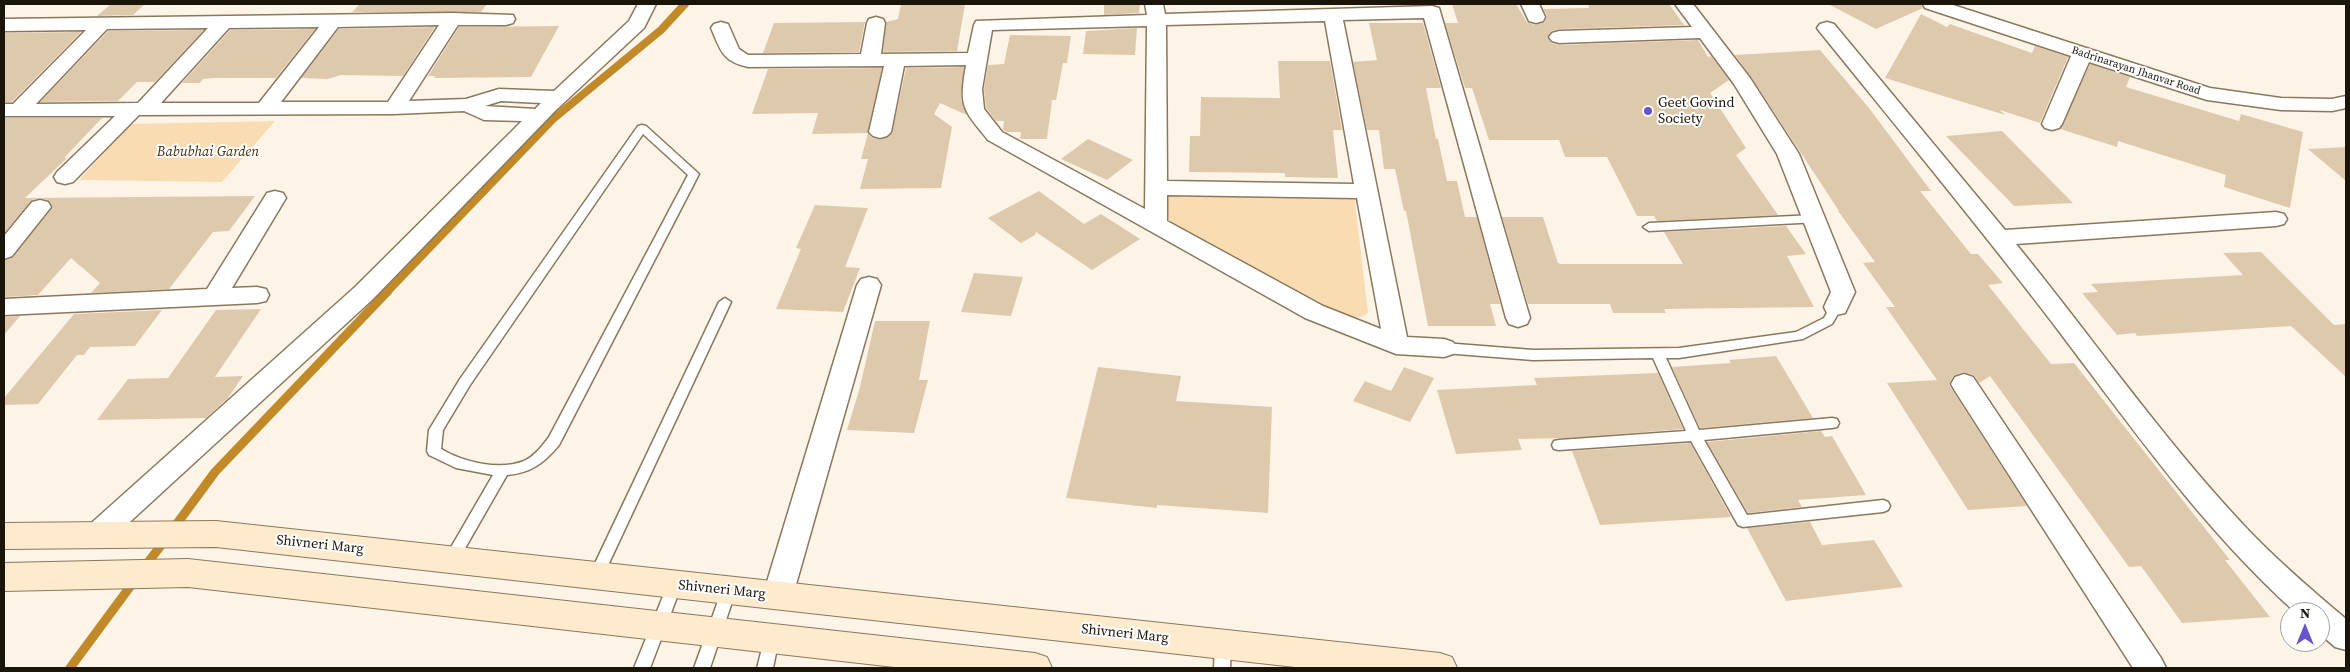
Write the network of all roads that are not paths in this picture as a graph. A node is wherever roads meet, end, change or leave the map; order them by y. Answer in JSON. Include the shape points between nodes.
{"nodes":[{"id":1,"x":647,"y":4,"type":"edge"},
{"id":2,"x":1684,"y":4,"type":"edge"},
{"id":3,"x":1932,"y":4,"type":"edge"},
{"id":4,"x":1401,"y":8,"type":"edge"},
{"id":5,"x":1280,"y":10,"type":"edge"},
{"id":6,"x":1156,"y":12,"type":"edge"},
{"id":7,"x":1333,"y":15,"type":"junction"},
{"id":8,"x":506,"y":19,"type":"dead end"},
{"id":9,"x":454,"y":20,"type":"junction"},
{"id":10,"x":333,"y":21,"type":"junction"},
{"id":11,"x":224,"y":22,"type":"junction"},
{"id":12,"x":876,"y":23,"type":"dead end"},
{"id":13,"x":102,"y":24,"type":"junction"},
{"id":14,"x":4,"y":25,"type":"edge"},
{"id":15,"x":721,"y":28,"type":"dead end"},
{"id":16,"x":1827,"y":28,"type":"dead end"},
{"id":17,"x":1706,"y":32,"type":"junction"},
{"id":18,"x":1559,"y":37,"type":"dead end"},
{"id":19,"x":2082,"y":54,"type":"junction"},
{"id":20,"x":977,"y":59,"type":"junction"},
{"id":21,"x":895,"y":60,"type":"junction"},
{"id":22,"x":870,"y":61,"type":"junction"},
{"id":23,"x":559,"y":97,"type":"junction"},
{"id":24,"x":2346,"y":102,"type":"edge"},
{"id":25,"x":468,"y":105,"type":"junction"},
{"id":26,"x":394,"y":108,"type":"junction"},
{"id":27,"x":265,"y":109,"type":"junction"},
{"id":28,"x":11,"y":110,"type":"edge"},
{"id":29,"x":138,"y":110,"type":"junction"},
{"id":30,"x":540,"y":115,"type":"junction"},
{"id":31,"x":2052,"y":124,"type":"dead end"},
{"id":32,"x":880,"y":132,"type":"dead end"},
{"id":33,"x":65,"y":177,"type":"dead end"},
{"id":34,"x":1156,"y":188,"type":"junction"},
{"id":35,"x":1365,"y":190,"type":"junction"},
{"id":36,"x":275,"y":198,"type":"dead end"},
{"id":37,"x":40,"y":207,"type":"dead end"},
{"id":38,"x":1814,"y":219,"type":"junction"},
{"id":39,"x":2276,"y":219,"type":"dead end"},
{"id":40,"x":1156,"y":226,"type":"junction"},
{"id":41,"x":1649,"y":227,"type":"dead end"},
{"id":42,"x":2000,"y":238,"type":"junction"},
{"id":43,"x":4,"y":250,"type":"edge"},
{"id":44,"x":869,"y":285,"type":"dead end"},
{"id":45,"x":257,"y":295,"type":"dead end"},
{"id":46,"x":214,"y":297,"type":"junction"},
{"id":47,"x":725,"y":302,"type":"dead end"},
{"id":48,"x":4,"y":307,"type":"edge"},
{"id":49,"x":1836,"y":307,"type":"joint"},
{"id":50,"x":1518,"y":318,"type":"dead end"},
{"id":51,"x":1396,"y":345,"type":"junction"},
{"id":52,"x":1444,"y":348,"type":"joint"},
{"id":53,"x":1657,"y":353,"type":"junction"},
{"id":54,"x":1964,"y":384,"type":"dead end"},
{"id":55,"x":1832,"y":423,"type":"dead end"},
{"id":56,"x":1695,"y":436,"type":"junction"},
{"id":57,"x":1559,"y":445,"type":"dead end"},
{"id":58,"x":502,"y":471,"type":"junction"},
{"id":59,"x":1883,"y":506,"type":"dead end"},
{"id":60,"x":98,"y":534,"type":"junction"},
{"id":61,"x":4,"y":536,"type":"edge"},
{"id":62,"x":451,"y":560,"type":"junction"},
{"id":63,"x":596,"y":576,"type":"junction"},
{"id":64,"x":4,"y":577,"type":"edge"},
{"id":65,"x":675,"y":584,"type":"junction"},
{"id":66,"x":729,"y":590,"type":"junction"},
{"id":67,"x":778,"y":596,"type":"junction"},
{"id":68,"x":2304,"y":602,"type":"edge"},
{"id":69,"x":2330,"y":623,"type":"edge"},
{"id":70,"x":657,"y":626,"type":"junction"},
{"id":71,"x":713,"y":632,"type":"junction"},
{"id":72,"x":2346,"y":637,"type":"edge"},
{"id":73,"x":768,"y":653,"type":"edge"},
{"id":74,"x":1222,"y":656,"type":"edge"},
{"id":75,"x":642,"y":668,"type":"edge"},
{"id":76,"x":702,"y":668,"type":"edge"},
{"id":77,"x":1035,"y":668,"type":"edge"},
{"id":78,"x":1440,"y":668,"type":"edge"},
{"id":79,"x":2150,"y":668,"type":"edge"}],
"edges":[{"from":1,"to":23,"type":"street","via":[[637,24]]},
{"from":2,"to":17,"type":"street"},
{"from":3,"to":19,"type":"street","name":"Badrinarayan Jhanvar Road"},
{"from":4,"to":7,"type":"street"},
{"from":4,"to":50,"type":"street","via":[[1432,12]]},
{"from":5,"to":6,"type":"street"},
{"from":5,"to":7,"type":"street"},
{"from":6,"to":20,"type":"street","via":[[983,25]]},
{"from":6,"to":34,"type":"street"},
{"from":7,"to":35,"type":"street"},
{"from":8,"to":9,"type":"street"},
{"from":9,"to":10,"type":"street"},
{"from":9,"to":26,"type":"street"},
{"from":10,"to":11,"type":"street"},
{"from":10,"to":27,"type":"street"},
{"from":11,"to":13,"type":"street"},
{"from":11,"to":29,"type":"street"},
{"from":12,"to":22,"type":"street"},
{"from":13,"to":14,"type":"street"},
{"from":13,"to":28,"type":"street"},
{"from":15,"to":22,"type":"street","via":[[737,59]]},
{"from":16,"to":42,"type":"street"},
{"from":17,"to":18,"type":"street"},
{"from":17,"to":38,"type":"street","via":[[1743,82],[1788,154]]},
{"from":19,"to":24,"type":"street","name":"Badrinarayan Jhanvar Road","via":[[2207,94],[2281,104]]},
{"from":19,"to":31,"type":"street"},
{"from":20,"to":21,"type":"street"},
{"from":20,"to":40,"type":"street","via":[[972,88],[974,110],[995,136]]},
{"from":21,"to":22,"type":"street"},
{"from":21,"to":32,"type":"street"},
{"from":23,"to":25,"type":"street","via":[[498,95]]},
{"from":23,"to":30,"type":"street"},
{"from":25,"to":26,"type":"street"},
{"from":25,"to":30,"type":"street","via":[[484,114]]},
{"from":26,"to":27,"type":"street"},
{"from":27,"to":29,"type":"street"},
{"from":28,"to":29,"type":"street"},
{"from":29,"to":33,"type":"street"},
{"from":30,"to":60,"type":"street","via":[[364,294]]},
{"from":34,"to":35,"type":"street"},
{"from":34,"to":40,"type":"street"},
{"from":35,"to":51,"type":"street"},
{"from":36,"to":46,"type":"street"},
{"from":37,"to":43,"type":"street"},
{"from":38,"to":41,"type":"lane"},
{"from":38,"to":49,"type":"street","via":[[1843,292]]},
{"from":39,"to":42,"type":"street"},
{"from":40,"to":51,"type":"street","via":[[1314,312]]},
{"from":42,"to":68,"type":"street","via":[[2196,492]]},
{"from":44,"to":67,"type":"street"},
{"from":45,"to":46,"type":"street"},
{"from":46,"to":48,"type":"street"},
{"from":47,"to":63,"type":"lane"},
{"from":49,"to":53,"type":"lane","via":[[1828,321],[1798,336],[1679,353]]},
{"from":51,"to":52,"type":"street"},
{"from":52,"to":53,"type":"lane","via":[[1533,355]]},
{"from":53,"to":56,"type":"lane"},
{"from":54,"to":79,"type":"street"},
{"from":55,"to":56,"type":"lane"},
{"from":56,"to":57,"type":"lane"},
{"from":56,"to":59,"type":"lane","via":[[1743,521]]},
{"from":58,"to":58,"type":"lane","via":[[445,460],[434,451],[436,430],[465,382],[642,128],[694,174],[554,441],[538,460],[521,468]]},
{"from":58,"to":62,"type":"lane"},
{"from":60,"to":61,"type":"main road","name":"Shivneri Marg"},
{"from":60,"to":62,"type":"main road","name":"Shivneri Marg","via":[[216,534]]},
{"from":62,"to":63,"type":"main road","name":"Shivneri Marg"},
{"from":63,"to":65,"type":"main road","name":"Shivneri Marg"},
{"from":64,"to":70,"type":"main road","via":[[188,573]]},
{"from":65,"to":66,"type":"main road","name":"Shivneri Marg"},
{"from":65,"to":70,"type":"lane"},
{"from":66,"to":67,"type":"main road","name":"Shivneri Marg"},
{"from":66,"to":71,"type":"lane"},
{"from":67,"to":74,"type":"main road","name":"Shivneri Marg"},
{"from":69,"to":72,"type":"street"},
{"from":70,"to":71,"type":"main road"},
{"from":70,"to":75,"type":"lane"},
{"from":71,"to":73,"type":"main road"},
{"from":71,"to":76,"type":"lane"},
{"from":73,"to":77,"type":"main road"},
{"from":74,"to":78,"type":"main road","name":"Shivneri Marg"}]}
